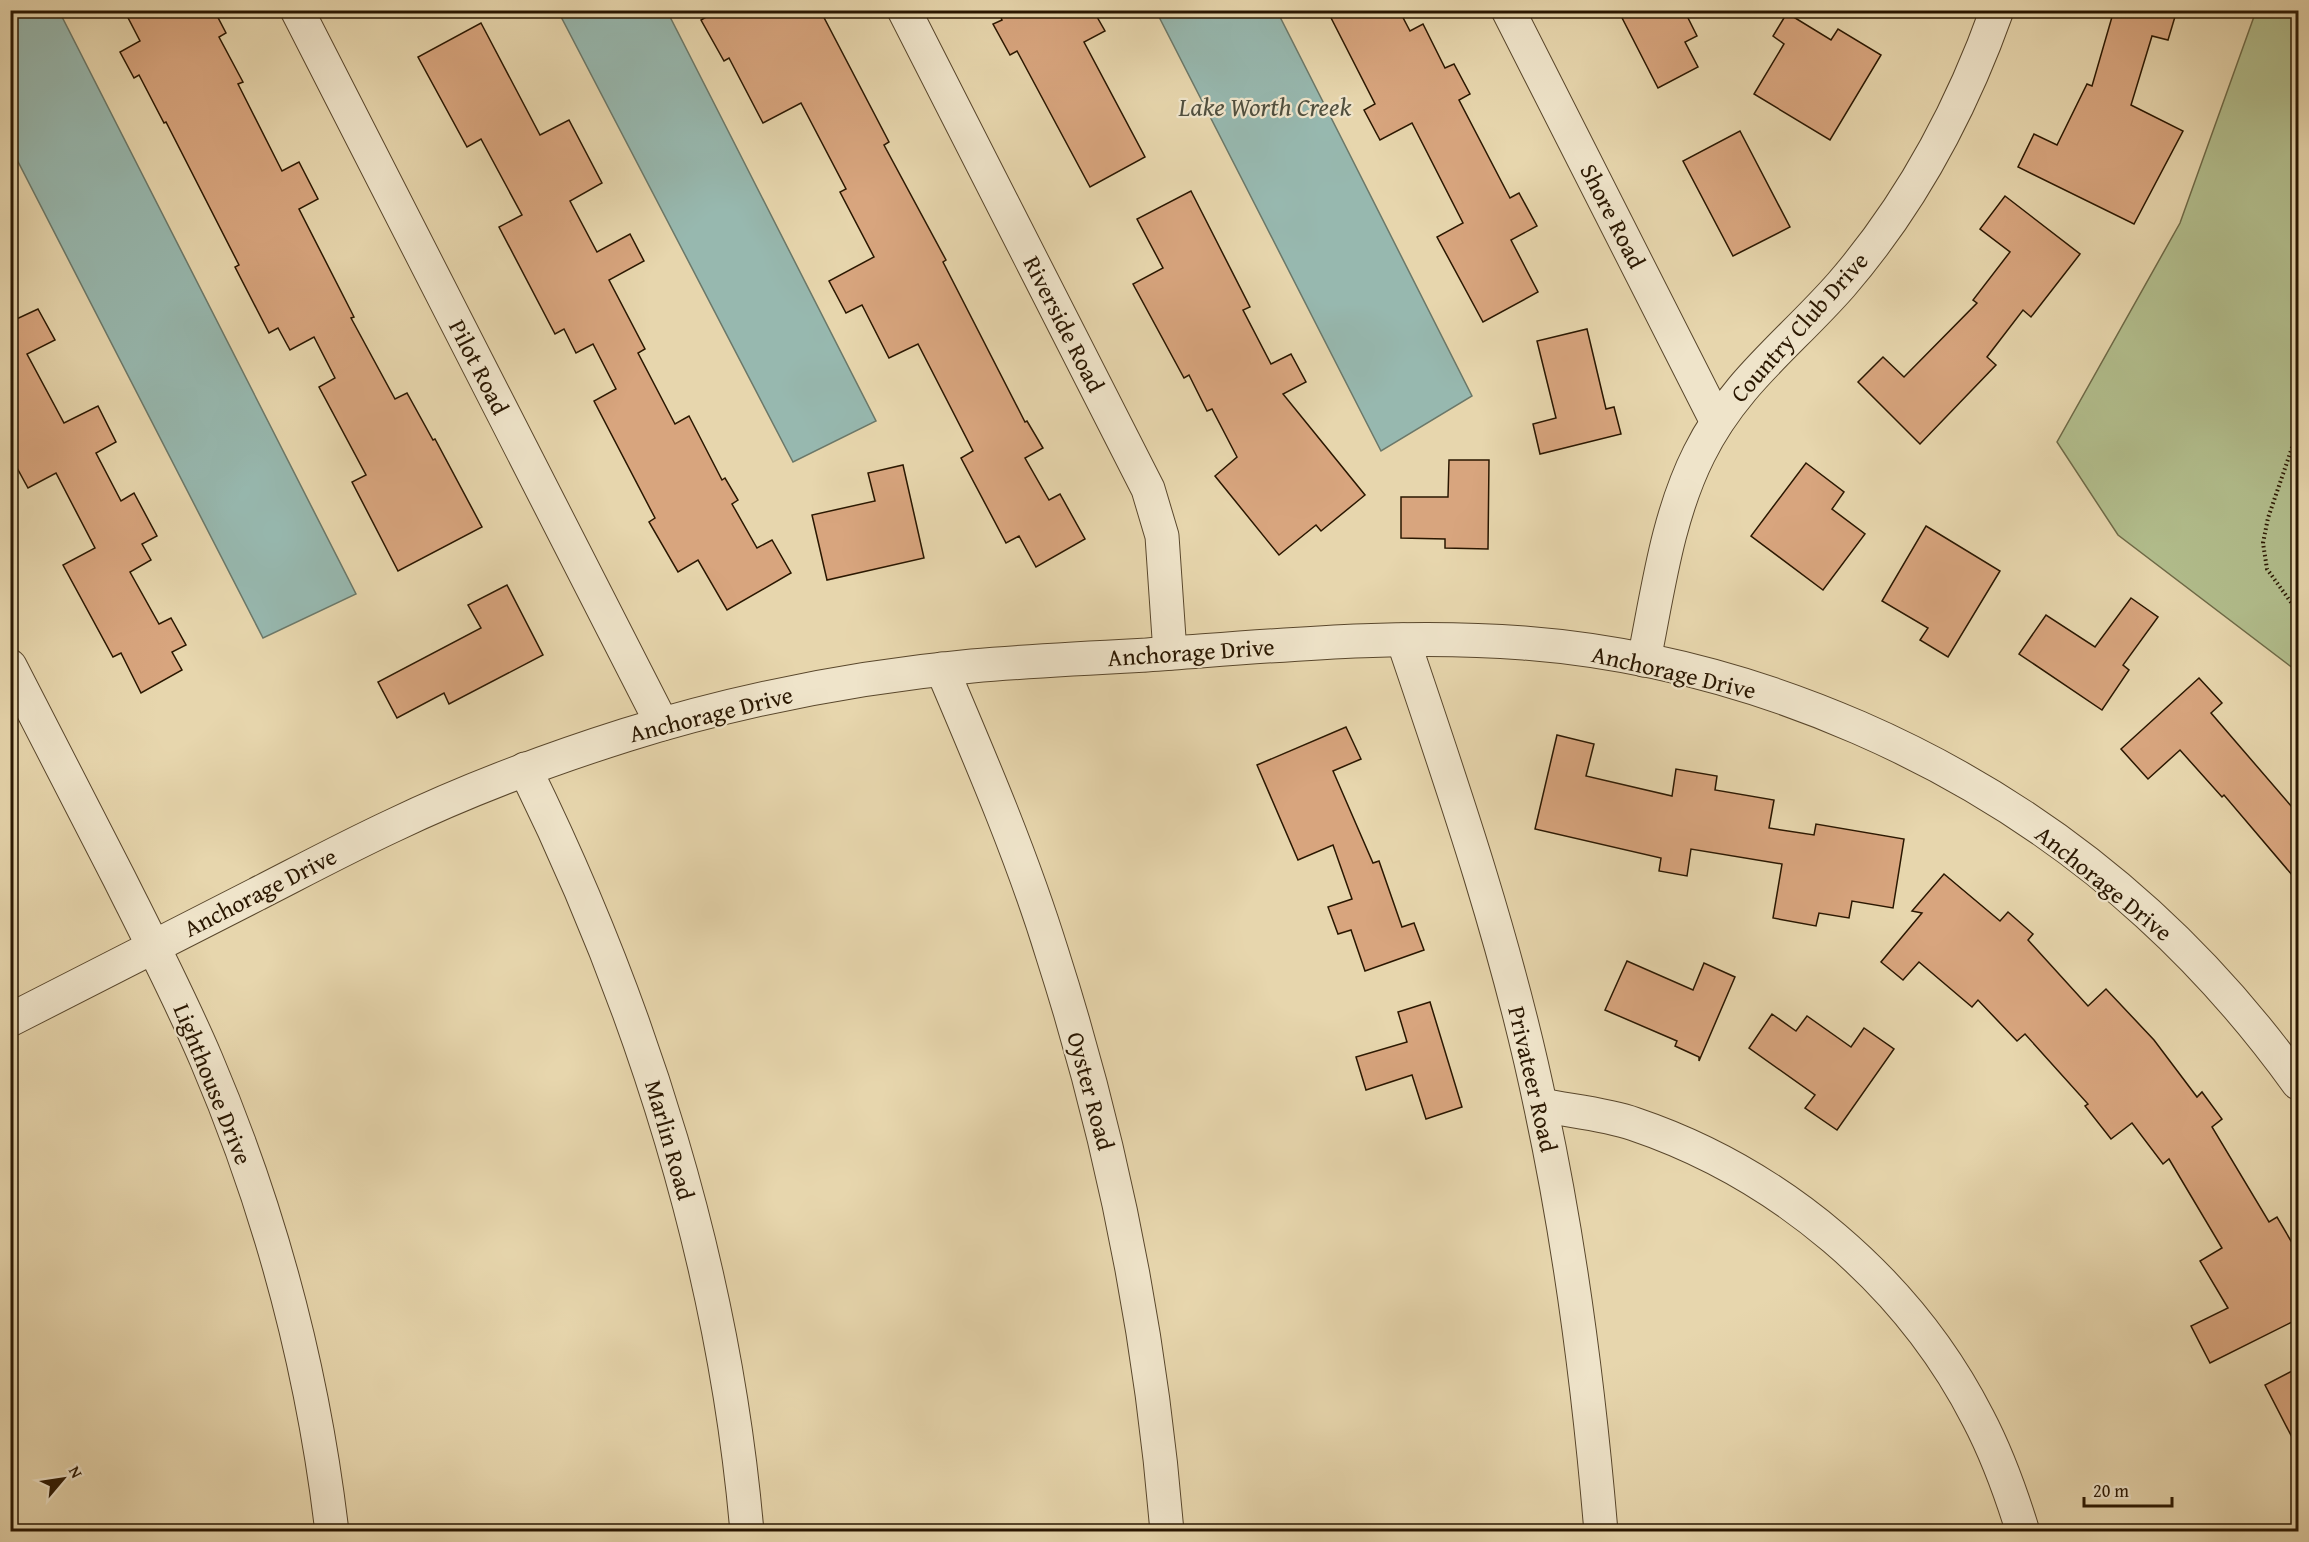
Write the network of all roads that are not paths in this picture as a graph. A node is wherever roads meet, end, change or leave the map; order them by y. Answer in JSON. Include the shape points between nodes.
{"nodes":[{"id":1,"x":297,"y":10,"type":"edge"},
{"id":2,"x":904,"y":10,"type":"edge"},
{"id":3,"x":1508,"y":10,"type":"edge"},
{"id":4,"x":1997,"y":10,"type":"edge"},
{"id":5,"x":1717,"y":422,"type":"junction"},
{"id":6,"x":1403,"y":639,"type":"junction"},
{"id":7,"x":1170,"y":653,"type":"junction"},
{"id":8,"x":1644,"y":660,"type":"junction"},
{"id":9,"x":10,"y":666,"type":"edge"},
{"id":10,"x":942,"y":669,"type":"junction"},
{"id":11,"x":662,"y":724,"type":"junction"},
{"id":12,"x":525,"y":769,"type":"junction"},
{"id":13,"x":153,"y":946,"type":"junction"},
{"id":14,"x":10,"y":1020,"type":"edge"},
{"id":15,"x":2298,"y":1083,"type":"edge"},
{"id":16,"x":1541,"y":1105,"type":"junction"},
{"id":17,"x":332,"y":1532,"type":"edge"},
{"id":18,"x":747,"y":1532,"type":"edge"},
{"id":19,"x":1167,"y":1532,"type":"edge"},
{"id":20,"x":1601,"y":1532,"type":"edge"},
{"id":21,"x":2023,"y":1532,"type":"edge"}],
"edges":[{"from":1,"to":11,"type":"street","name":"Pilot Road"},
{"from":2,"to":7,"type":"street","name":"Riverside Road","via":[[1148,489],[1162,536]]},
{"from":3,"to":5,"type":"street","name":"Shore Road"},
{"from":4,"to":5,"type":"street","name":"Country Club Drive","via":[[1960,104],[1897,213],[1840,285],[1748,380]]},
{"from":5,"to":8,"type":"street","name":"Country Club Drive","via":[[1698,455],[1679,502]]},
{"from":6,"to":7,"type":"street","name":"Anchorage Drive"},
{"from":6,"to":8,"type":"street","name":"Anchorage Drive","via":[[1528,643]]},
{"from":6,"to":16,"type":"street","name":"Privateer Road","via":[[1496,927]]},
{"from":7,"to":10,"type":"street","name":"Anchorage Drive"},
{"from":8,"to":15,"type":"street","name":"Anchorage Drive","via":[[1728,680],[1869,732],[1927,760],[2011,809],[2081,858],[2147,913],[2265,1037]]},
{"from":9,"to":13,"type":"street","name":"Lighthouse Drive"},
{"from":10,"to":11,"type":"street","name":"Anchorage Drive","via":[[770,697]]},
{"from":10,"to":19,"type":"street","name":"Oyster Road","via":[[1004,817],[1052,952],[1090,1081],[1121,1211],[1145,1342]]},
{"from":11,"to":12,"type":"street","name":"Anchorage Drive"},
{"from":12,"to":13,"type":"street","name":"Anchorage Drive","via":[[395,824]]},
{"from":12,"to":18,"type":"street","name":"Marlin Road","via":[[599,932],[642,1046],[678,1163],[708,1282],[731,1402]]},
{"from":13,"to":14,"type":"street","name":"Anchorage Drive"},
{"from":13,"to":17,"type":"street","name":"Lighthouse Drive","via":[[206,1059],[246,1162],[279,1267],[306,1373]]},
{"from":16,"to":20,"type":"street","name":"Privateer Road","via":[[1576,1298]]},
{"from":16,"to":21,"type":"street","via":[[1632,1122],[1677,1140],[1743,1173],[1842,1245],[1894,1297],[1939,1354],[1977,1417],[2008,1484]]}]}
